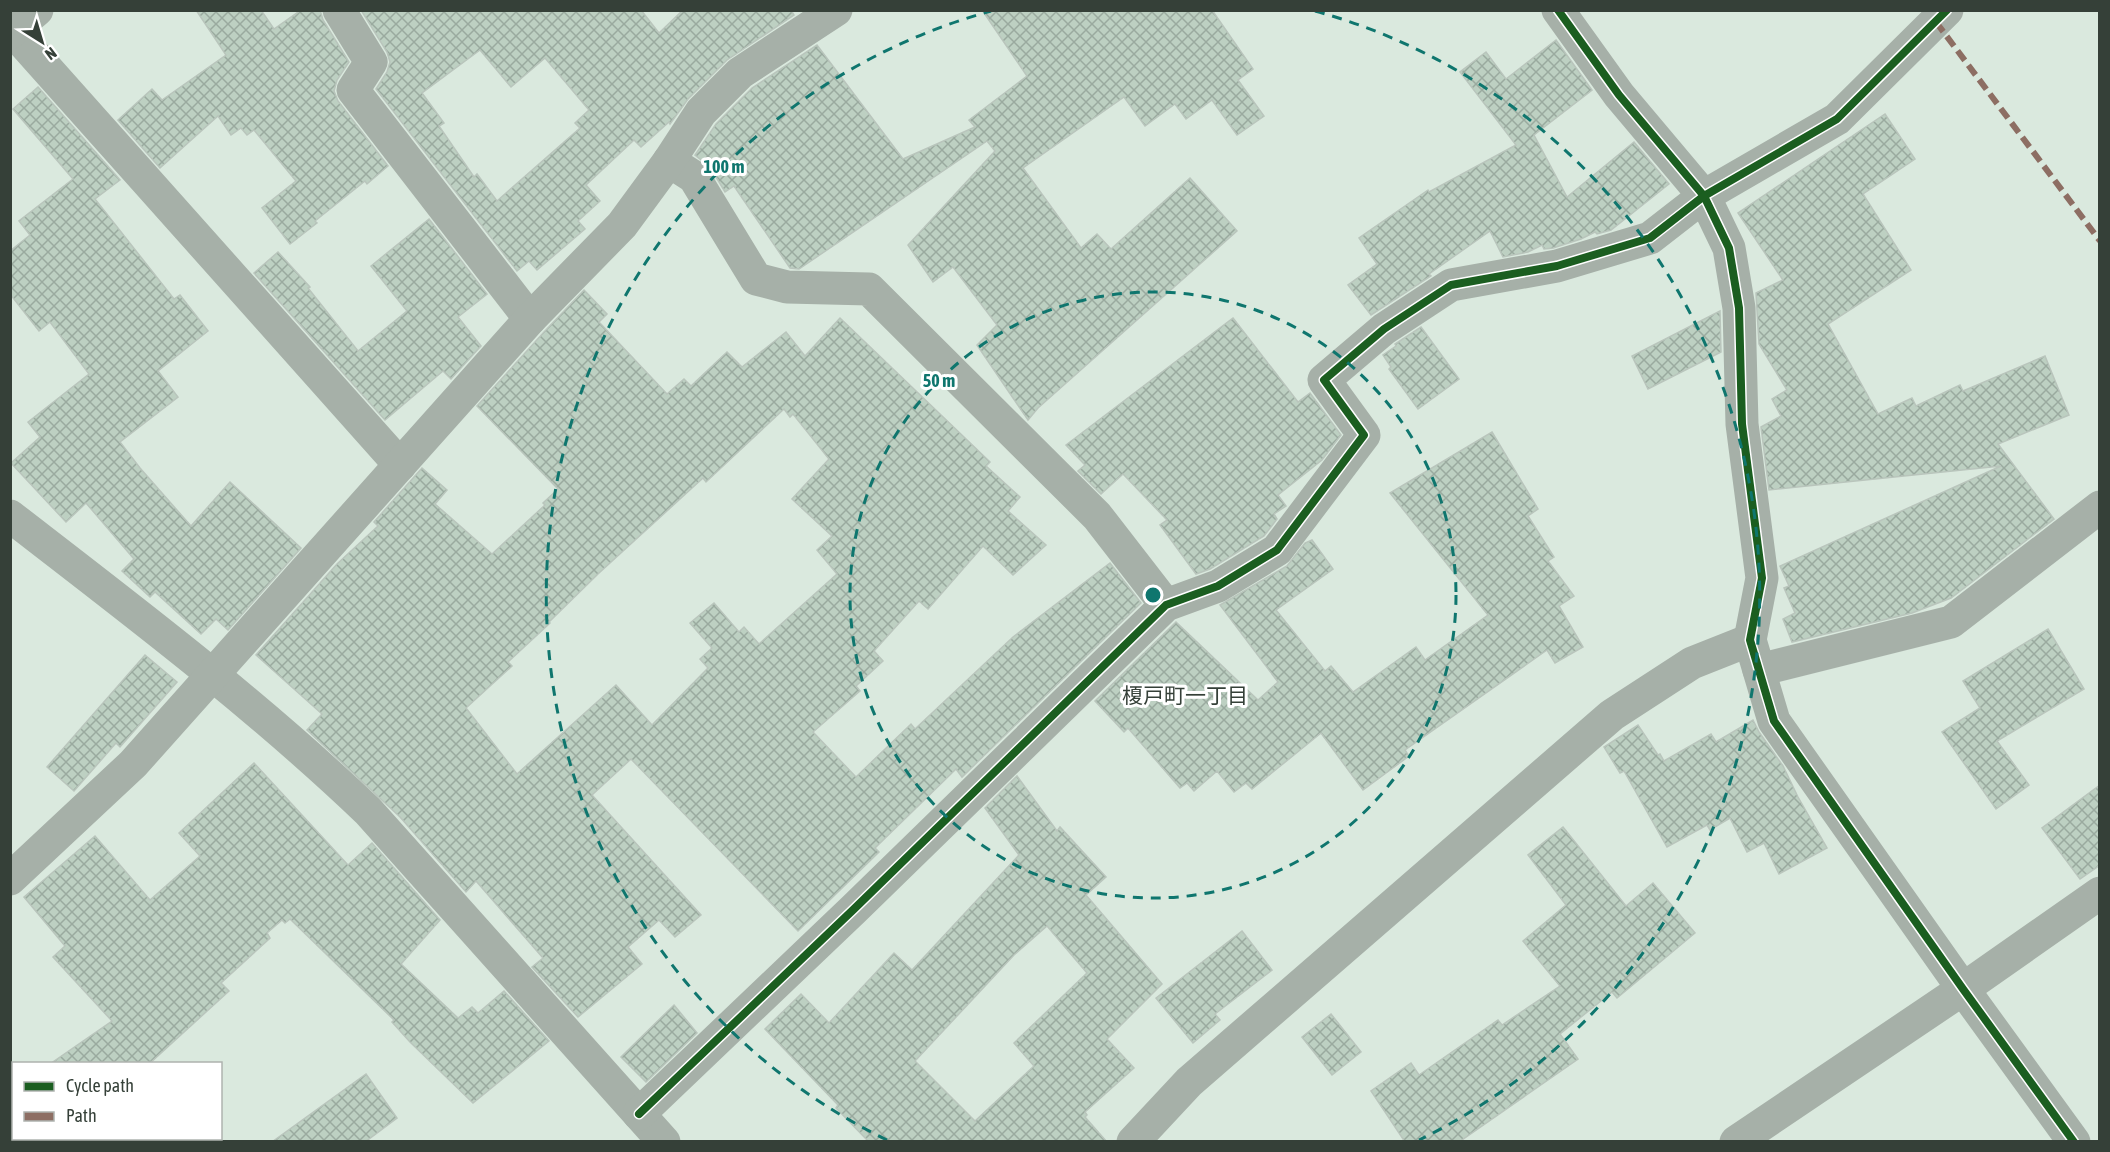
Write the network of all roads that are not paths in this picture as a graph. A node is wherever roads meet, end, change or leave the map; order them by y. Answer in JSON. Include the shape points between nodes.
{"nodes":[{"id":1,"x":339,"y":10,"type":"edge"},
{"id":2,"x":836,"y":10,"type":"edge"},
{"id":3,"x":1557,"y":10,"type":"edge"},
{"id":4,"x":1947,"y":10,"type":"edge"},
{"id":5,"x":20,"y":25,"type":"edge"},
{"id":6,"x":669,"y":160,"type":"junction"},
{"id":7,"x":1704,"y":196,"type":"junction"},
{"id":8,"x":530,"y":319,"type":"junction"},
{"id":9,"x":400,"y":465,"type":"junction"},
{"id":10,"x":2100,"y":507,"type":"edge"},
{"id":11,"x":10,"y":516,"type":"edge"},
{"id":12,"x":1166,"y":606,"type":"junction"},
{"id":13,"x":1750,"y":640,"type":"junction"},
{"id":14,"x":1759,"y":670,"type":"junction"},
{"id":15,"x":213,"y":674,"type":"junction"},
{"id":16,"x":10,"y":879,"type":"edge"},
{"id":17,"x":2100,"y":893,"type":"edge"},
{"id":18,"x":1963,"y":989,"type":"junction"},
{"id":19,"x":639,"y":1114,"type":"junction"},
{"id":20,"x":664,"y":1142,"type":"edge"},
{"id":21,"x":1133,"y":1142,"type":"edge"},
{"id":22,"x":1736,"y":1142,"type":"edge"},
{"id":23,"x":2074,"y":1142,"type":"edge"}],
"edges":[{"from":1,"to":8,"type":"street","via":[[371,62],[353,90]]},
{"from":2,"to":6,"type":"street","via":[[740,74],[701,112]]},
{"from":3,"to":7,"type":"street","via":[[1619,95]]},
{"from":4,"to":7,"type":"street","via":[[1837,118]]},
{"from":5,"to":9,"type":"street"},
{"from":6,"to":8,"type":"street","via":[[622,225]]},
{"from":6,"to":12,"type":"street","via":[[693,177],[756,279],[787,287],[869,289],[1097,516]]},
{"from":7,"to":12,"type":"street","via":[[1650,238],[1557,267],[1451,285],[1384,329],[1324,380],[1364,435],[1277,550],[1218,586]]},
{"from":7,"to":13,"type":"street","via":[[1729,248],[1739,308],[1742,424],[1762,578]]},
{"from":8,"to":9,"type":"street"},
{"from":9,"to":15,"type":"street"},
{"from":10,"to":14,"type":"street","via":[[1951,622]]},
{"from":11,"to":15,"type":"street"},
{"from":12,"to":19,"type":"street"},
{"from":13,"to":14,"type":"street"},
{"from":13,"to":21,"type":"street","via":[[1692,663],[1612,715],[1189,1082]]},
{"from":14,"to":18,"type":"street","via":[[1774,722]]},
{"from":15,"to":16,"type":"street","via":[[133,764]]},
{"from":15,"to":19,"type":"street","via":[[316,761],[368,811]]},
{"from":17,"to":18,"type":"street"},
{"from":18,"to":22,"type":"street"},
{"from":18,"to":23,"type":"street"},
{"from":19,"to":20,"type":"street"}]}
